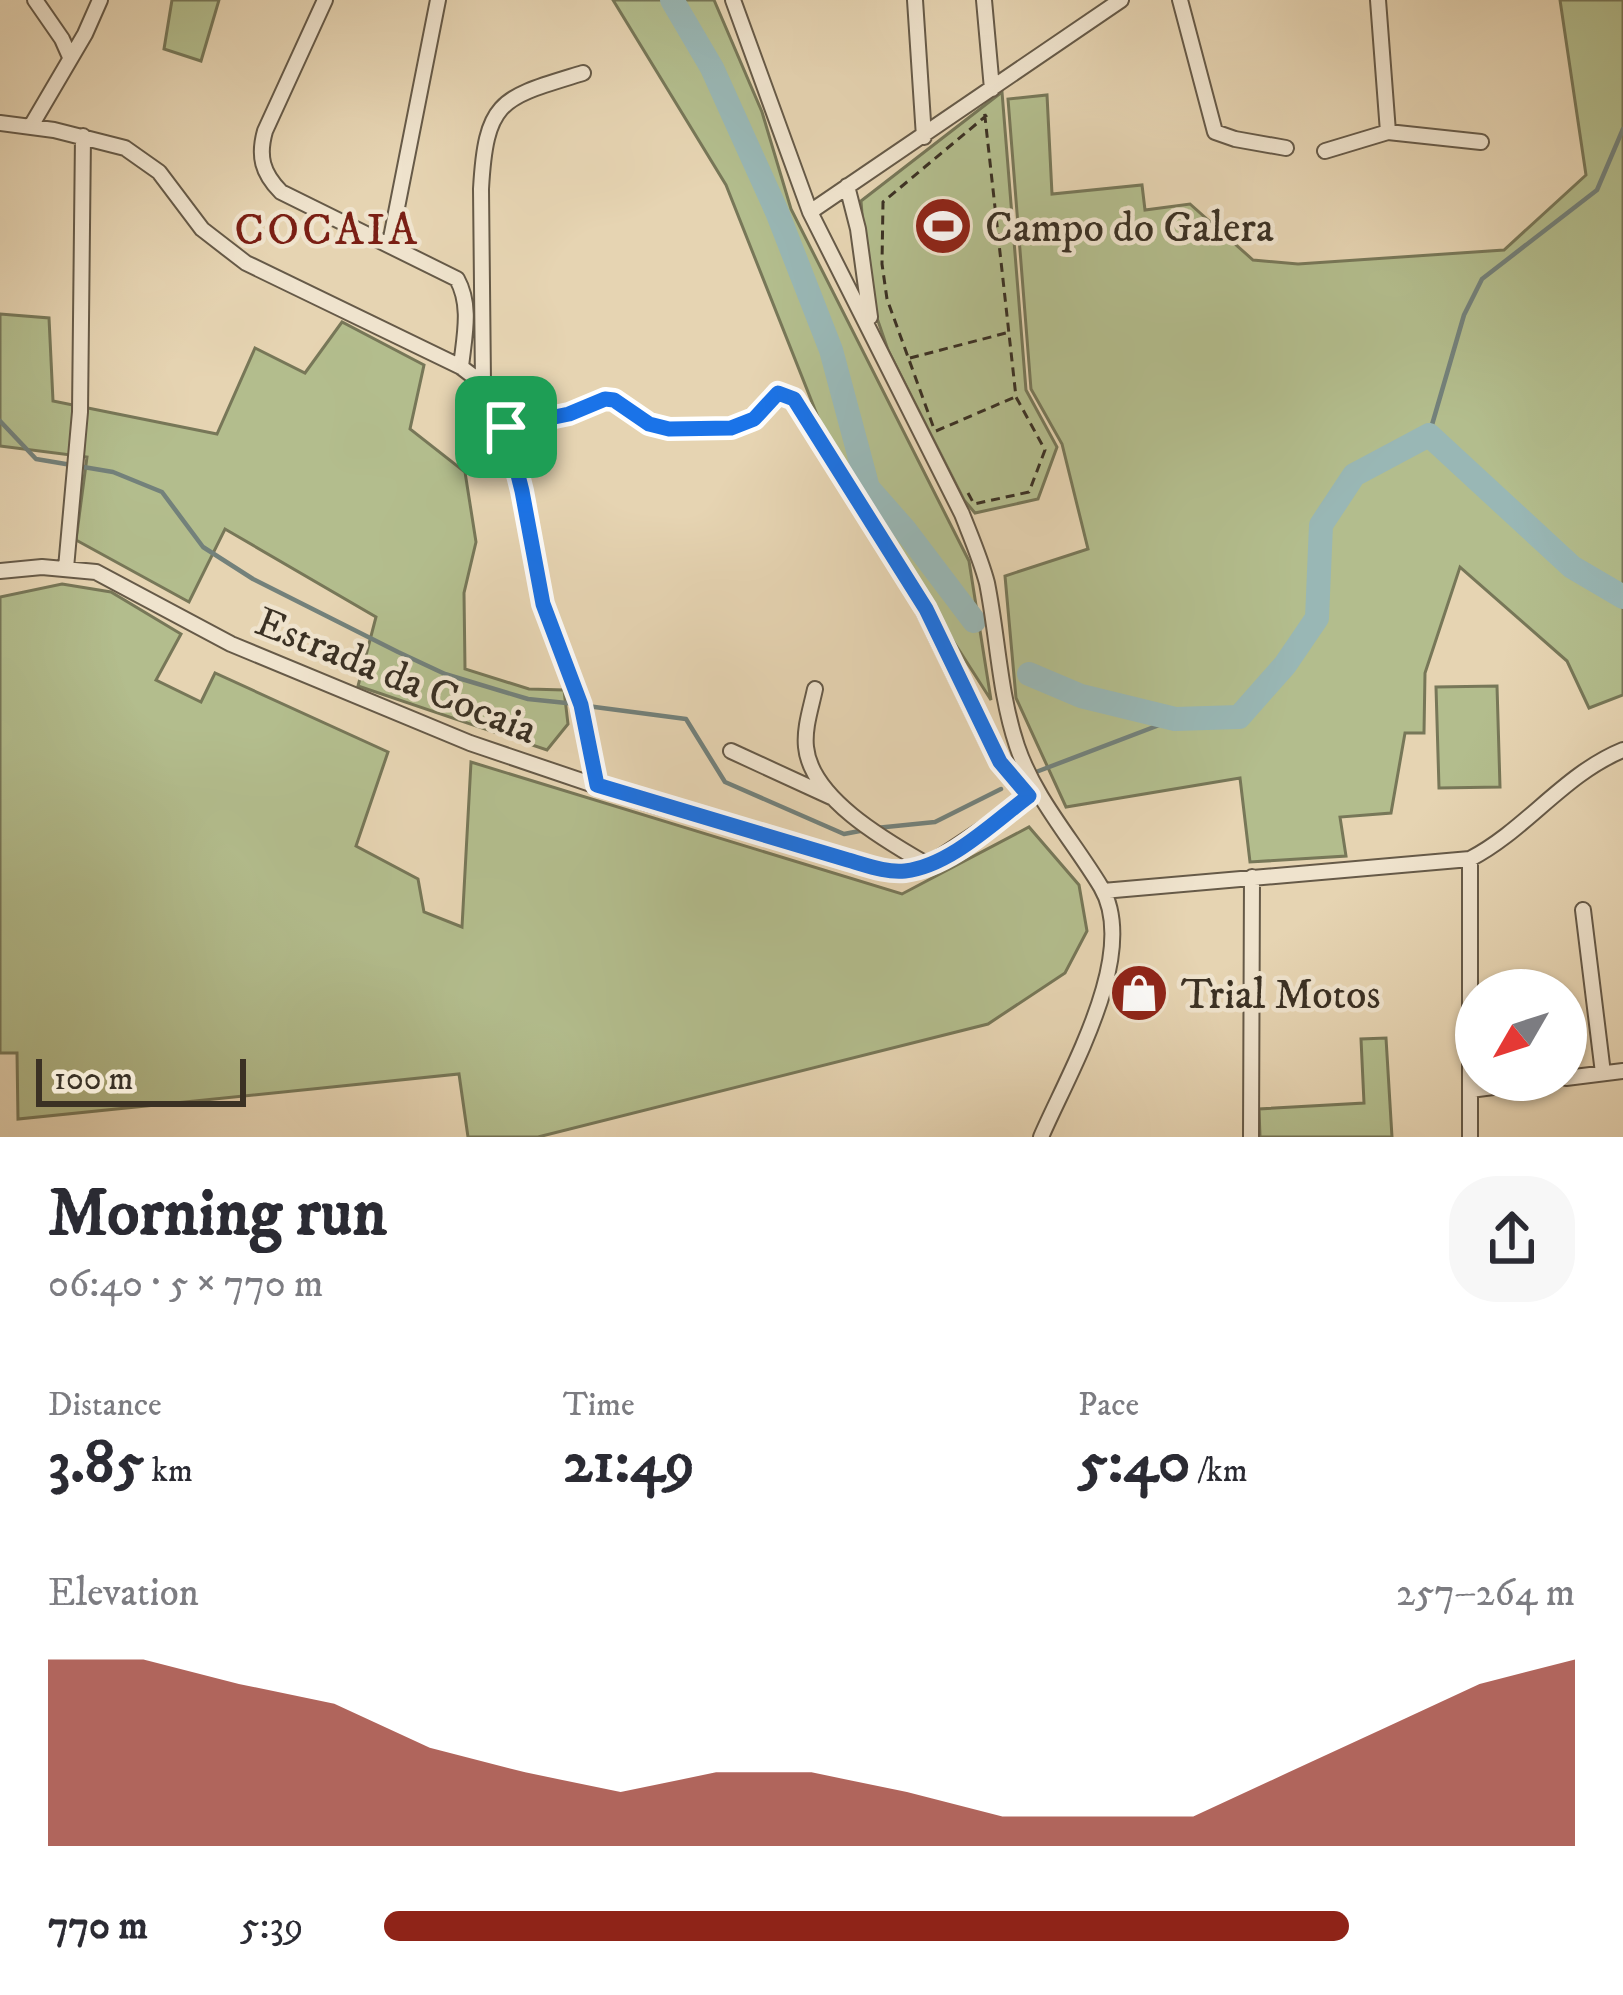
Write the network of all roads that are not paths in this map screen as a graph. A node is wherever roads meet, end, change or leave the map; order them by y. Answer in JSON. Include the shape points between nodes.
{"nodes":[{"id":1,"x":35,"y":0,"type":"edge"},
{"id":2,"x":100,"y":0,"type":"edge"},
{"id":3,"x":325,"y":0,"type":"edge"},
{"id":4,"x":438,"y":0,"type":"edge"},
{"id":5,"x":733,"y":0,"type":"edge"},
{"id":6,"x":915,"y":0,"type":"edge"},
{"id":7,"x":984,"y":0,"type":"edge"},
{"id":8,"x":1120,"y":0,"type":"edge"},
{"id":9,"x":1180,"y":0,"type":"edge"},
{"id":10,"x":1378,"y":0,"type":"edge"},
{"id":11,"x":70,"y":57,"type":"junction"},
{"id":12,"x":583,"y":73,"type":"dead end"},
{"id":13,"x":992,"y":88,"type":"junction"},
{"id":14,"x":0,"y":123,"type":"edge"},
{"id":15,"x":31,"y":126,"type":"junction"},
{"id":16,"x":1388,"y":132,"type":"junction"},
{"id":17,"x":82,"y":136,"type":"junction"},
{"id":18,"x":924,"y":137,"type":"junction"},
{"id":19,"x":1481,"y":142,"type":"dead end"},
{"id":20,"x":1286,"y":148,"type":"dead end"},
{"id":21,"x":1325,"y":151,"type":"dead end"},
{"id":22,"x":847,"y":186,"type":"junction"},
{"id":23,"x":810,"y":212,"type":"junction"},
{"id":24,"x":390,"y":243,"type":"junction"},
{"id":25,"x":873,"y":332,"type":"junction"},
{"id":26,"x":461,"y":367,"type":"junction"},
{"id":27,"x":483,"y":383,"type":"junction"},
{"id":28,"x":506,"y":427,"type":"junction"},
{"id":29,"x":66,"y":568,"type":"junction"},
{"id":30,"x":0,"y":571,"type":"edge"},
{"id":31,"x":815,"y":689,"type":"dead end"},
{"id":32,"x":1623,"y":750,"type":"edge"},
{"id":33,"x":731,"y":752,"type":"dead end"},
{"id":34,"x":597,"y":785,"type":"junction"},
{"id":35,"x":1033,"y":795,"type":"junction"},
{"id":36,"x":836,"y":799,"type":"junction"},
{"id":37,"x":1470,"y":859,"type":"junction"},
{"id":38,"x":928,"y":865,"type":"junction"},
{"id":39,"x":1252,"y":877,"type":"junction"},
{"id":40,"x":1103,"y":891,"type":"junction"},
{"id":41,"x":1583,"y":910,"type":"dead end"},
{"id":42,"x":1470,"y":969,"type":"edge"},
{"id":43,"x":1623,"y":1071,"type":"edge"},
{"id":44,"x":1603,"y":1073,"type":"junction"},
{"id":45,"x":1587,"y":1075,"type":"edge"},
{"id":46,"x":1470,"y":1101,"type":"edge"},
{"id":47,"x":1041,"y":1137,"type":"edge"},
{"id":48,"x":1250,"y":1137,"type":"edge"},
{"id":49,"x":1470,"y":1137,"type":"edge"}],
"edges":[{"from":1,"to":11,"type":"street"},
{"from":2,"to":11,"type":"street"},
{"from":3,"to":24,"type":"street","via":[[265,131],[263,168],[281,192]]},
{"from":4,"to":24,"type":"street"},
{"from":5,"to":23,"type":"street"},
{"from":6,"to":18,"type":"street"},
{"from":7,"to":13,"type":"street"},
{"from":8,"to":13,"type":"street"},
{"from":9,"to":20,"type":"street","via":[[1210,123],[1222,136]]},
{"from":10,"to":16,"type":"street"},
{"from":11,"to":15,"type":"street"},
{"from":12,"to":27,"type":"street","via":[[507,98],[494,115],[481,189]]},
{"from":13,"to":18,"type":"street"},
{"from":14,"to":15,"type":"street"},
{"from":15,"to":17,"type":"street"},
{"from":16,"to":19,"type":"street"},
{"from":16,"to":21,"type":"street"},
{"from":17,"to":26,"type":"street","via":[[140,157],[202,229],[246,263]]},
{"from":17,"to":29,"type":"street","via":[[80,412]]},
{"from":18,"to":22,"type":"street"},
{"from":22,"to":23,"type":"street"},
{"from":22,"to":25,"type":"street"},
{"from":23,"to":25,"type":"street"},
{"from":24,"to":26,"type":"street","via":[[457,279],[466,309]]},
{"from":25,"to":35,"type":"street","via":[[978,555],[1002,692]]},
{"from":26,"to":27,"type":"street"},
{"from":27,"to":28,"type":"street"},
{"from":28,"to":34,"type":"street","via":[[543,604],[581,705]]},
{"from":28,"to":35,"type":"street","via":[[605,399],[669,429],[731,428],[754,419],[778,393],[790,395],[908,578],[989,745]]},
{"from":29,"to":30,"type":"street","name":"Estrada da Cocaia"},
{"from":29,"to":34,"type":"street","name":"Estrada da Cocaia","via":[[96,572],[231,644],[470,743]]},
{"from":31,"to":36,"type":"street","via":[[806,749]]},
{"from":32,"to":37,"type":"street"},
{"from":33,"to":36,"type":"street"},
{"from":34,"to":38,"type":"street","name":"Estrada da Cocaia","via":[[880,869]]},
{"from":35,"to":38,"type":"street"},
{"from":35,"to":40,"type":"street"},
{"from":36,"to":38,"type":"street"},
{"from":37,"to":39,"type":"street"},
{"from":37,"to":42,"type":"street"},
{"from":39,"to":40,"type":"street"},
{"from":39,"to":48,"type":"street"},
{"from":40,"to":47,"type":"street","via":[[1112,914],[1109,973]]},
{"from":41,"to":44,"type":"street"},
{"from":43,"to":44,"type":"street"},
{"from":44,"to":45,"type":"street"},
{"from":46,"to":49,"type":"street"}]}
